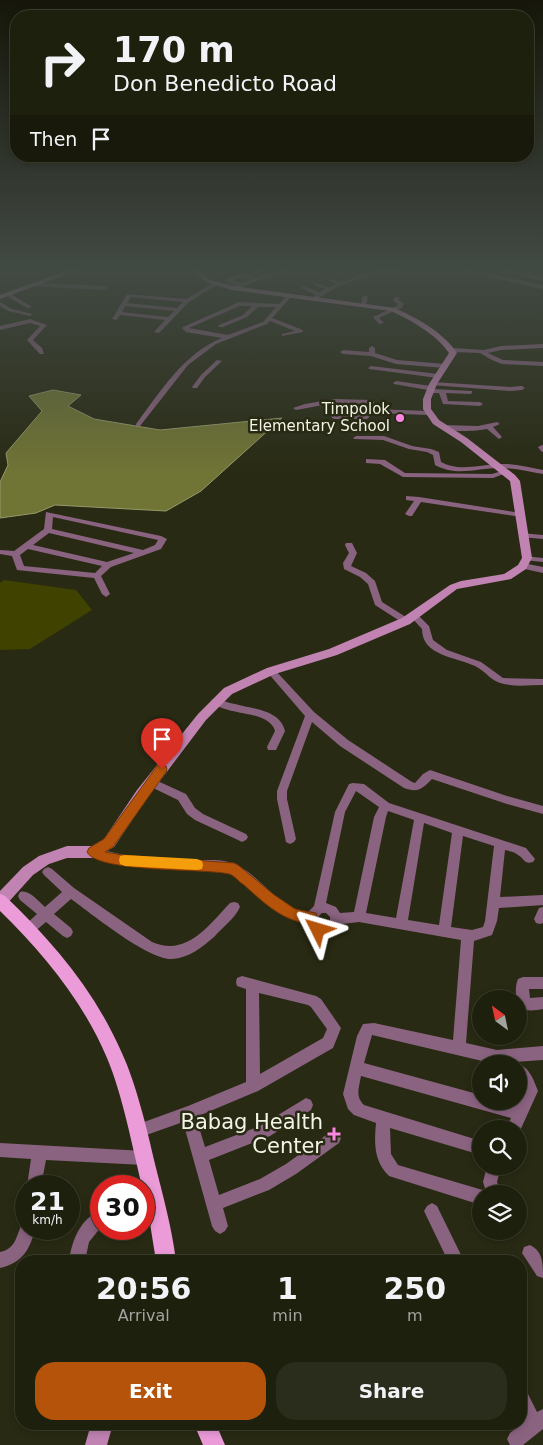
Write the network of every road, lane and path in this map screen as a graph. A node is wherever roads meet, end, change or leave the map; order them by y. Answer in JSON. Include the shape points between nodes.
{"nodes":[{"id":1,"x":32,"y":337,"type":"edge"},
{"id":2,"x":227,"y":337,"type":"edge"},
{"id":3,"x":436,"y":337,"type":"edge"},
{"id":4,"x":543,"y":346,"type":"edge"},
{"id":5,"x":452,"y":350,"type":"junction"},
{"id":6,"x":343,"y":352,"type":"dead end"},
{"id":7,"x":485,"y":352,"type":"junction"},
{"id":8,"x":42,"y":353,"type":"dead end"},
{"id":9,"x":190,"y":361,"type":"junction"},
{"id":10,"x":219,"y":361,"type":"dead end"},
{"id":11,"x":197,"y":363,"type":"dead end"},
{"id":12,"x":543,"y":364,"type":"edge"},
{"id":13,"x":205,"y":365,"type":"dead end"},
{"id":14,"x":445,"y":366,"type":"junction"},
{"id":15,"x":212,"y":367,"type":"junction"},
{"id":16,"x":371,"y":368,"type":"dead end"},
{"id":17,"x":438,"y":376,"type":"junction"},
{"id":18,"x":396,"y":383,"type":"dead end"},
{"id":19,"x":195,"y":387,"type":"dead end"},
{"id":20,"x":431,"y":387,"type":"junction"},
{"id":21,"x":522,"y":388,"type":"dead end"},
{"id":22,"x":442,"y":392,"type":"junction"},
{"id":23,"x":466,"y":403,"type":"junction"},
{"id":24,"x":480,"y":404,"type":"dead end"},
{"id":25,"x":296,"y":408,"type":"dead end"},
{"id":26,"x":371,"y":411,"type":"junction"},
{"id":27,"x":429,"y":414,"type":"junction"},
{"id":28,"x":334,"y":417,"type":"dead end"},
{"id":29,"x":138,"y":425,"type":"dead end"},
{"id":30,"x":444,"y":427,"type":"junction"},
{"id":31,"x":499,"y":437,"type":"dead end"},
{"id":32,"x":356,"y":438,"type":"dead end"},
{"id":33,"x":369,"y":461,"type":"dead end"},
{"id":34,"x":501,"y":469,"type":"junction"},
{"id":35,"x":543,"y":472,"type":"edge"},
{"id":36,"x":409,"y":498,"type":"dead end"},
{"id":37,"x":419,"y":500,"type":"junction"},
{"id":38,"x":409,"y":514,"type":"dead end"},
{"id":39,"x":521,"y":515,"type":"junction"},
{"id":40,"x":48,"y":530,"type":"junction"},
{"id":41,"x":524,"y":535,"type":"junction"},
{"id":42,"x":543,"y":537,"type":"edge"},
{"id":43,"x":349,"y":545,"type":"dead end"},
{"id":44,"x":28,"y":546,"type":"junction"},
{"id":45,"x":0,"y":552,"type":"edge"},
{"id":46,"x":142,"y":552,"type":"junction"},
{"id":47,"x":16,"y":554,"type":"junction"},
{"id":48,"x":543,"y":560,"type":"edge"},
{"id":49,"x":525,"y":562,"type":"junction"},
{"id":50,"x":108,"y":564,"type":"junction"},
{"id":51,"x":543,"y":570,"type":"edge"},
{"id":52,"x":97,"y":576,"type":"junction"},
{"id":53,"x":106,"y":594,"type":"dead end"},
{"id":54,"x":410,"y":619,"type":"junction"},
{"id":55,"x":270,"y":671,"type":"junction"},
{"id":56,"x":543,"y":682,"type":"edge"},
{"id":57,"x":216,"y":701,"type":"junction"},
{"id":58,"x":310,"y":715,"type":"junction"},
{"id":59,"x":272,"y":747,"type":"dead end"},
{"id":60,"x":151,"y":782,"type":"junction"},
{"id":61,"x":385,"y":806,"type":"junction"},
{"id":62,"x":543,"y":810,"type":"edge"},
{"id":63,"x":420,"y":817,"type":"junction"},
{"id":64,"x":458,"y":830,"type":"junction"},
{"id":65,"x":242,"y":837,"type":"dead end"},
{"id":66,"x":290,"y":839,"type":"dead end"},
{"id":67,"x":500,"y":844,"type":"junction"},
{"id":68,"x":94,"y":852,"type":"junction"},
{"id":69,"x":529,"y":858,"type":"dead end"},
{"id":70,"x":48,"y":872,"type":"dead end"},
{"id":71,"x":70,"y":892,"type":"junction"},
{"id":72,"x":24,"y":896,"type":"dead end"},
{"id":73,"x":543,"y":900,"type":"edge"},
{"id":74,"x":0,"y":901,"type":"edge"},
{"id":75,"x":493,"y":903,"type":"junction"},
{"id":76,"x":234,"y":907,"type":"dead end"},
{"id":77,"x":315,"y":913,"type":"junction"},
{"id":78,"x":46,"y":914,"type":"junction"},
{"id":79,"x":359,"y":917,"type":"junction"},
{"id":80,"x":337,"y":919,"type":"junction"},
{"id":81,"x":401,"y":924,"type":"junction"},
{"id":82,"x":29,"y":929,"type":"junction"},
{"id":83,"x":444,"y":931,"type":"junction"},
{"id":84,"x":68,"y":932,"type":"dead end"},
{"id":85,"x":468,"y":935,"type":"junction"},
{"id":86,"x":543,"y":982,"type":"edge"},
{"id":87,"x":543,"y":1003,"type":"edge"},
{"id":88,"x":459,"y":1050,"type":"junction"},
{"id":89,"x":543,"y":1053,"type":"edge"},
{"id":90,"x":479,"y":1055,"type":"edge"},
{"id":91,"x":527,"y":1056,"type":"edge"},
{"id":92,"x":357,"y":1068,"type":"junction"},
{"id":93,"x":527,"y":1082,"type":"edge"},
{"id":94,"x":253,"y":1086,"type":"junction"},
{"id":95,"x":527,"y":1099,"type":"edge"},
{"id":96,"x":306,"y":1105,"type":"dead end"},
{"id":97,"x":522,"y":1110,"type":"edge"},
{"id":98,"x":188,"y":1113,"type":"junction"},
{"id":99,"x":520,"y":1113,"type":"junction"},
{"id":100,"x":383,"y":1120,"type":"junction"},
{"id":101,"x":517,"y":1120,"type":"edge"},
{"id":102,"x":138,"y":1131,"type":"junction"},
{"id":103,"x":334,"y":1138,"type":"dead end"},
{"id":104,"x":472,"y":1145,"type":"edge"},
{"id":105,"x":0,"y":1150,"type":"edge"},
{"id":106,"x":40,"y":1152,"type":"junction"},
{"id":107,"x":201,"y":1156,"type":"junction"},
{"id":108,"x":144,"y":1158,"type":"junction"},
{"id":109,"x":36,"y":1175,"type":"edge"},
{"id":110,"x":146,"y":1175,"type":"edge"},
{"id":111,"x":472,"y":1194,"type":"edge"},
{"id":112,"x":214,"y":1204,"type":"junction"},
{"id":113,"x":432,"y":1211,"type":"dead end"},
{"id":114,"x":155,"y":1225,"type":"edge"},
{"id":115,"x":220,"y":1226,"type":"dead end"},
{"id":116,"x":90,"y":1228,"type":"edge"},
{"id":117,"x":25,"y":1240,"type":"edge"},
{"id":118,"x":530,"y":1253,"type":"dead end"},
{"id":119,"x":78,"y":1255,"type":"edge"},
{"id":120,"x":164,"y":1255,"type":"edge"},
{"id":121,"x":453,"y":1255,"type":"edge"},
{"id":122,"x":0,"y":1260,"type":"edge"},
{"id":123,"x":543,"y":1270,"type":"edge"},
{"id":124,"x":527,"y":1406,"type":"edge"},
{"id":125,"x":538,"y":1421,"type":"edge"},
{"id":126,"x":100,"y":1430,"type":"edge"},
{"id":127,"x":208,"y":1430,"type":"edge"},
{"id":128,"x":516,"y":1439,"type":"dead end"},
{"id":129,"x":96,"y":1445,"type":"edge"},
{"id":130,"x":214,"y":1445,"type":"edge"}],
"edges":[{"from":1,"to":8,"type":"street","via":[[30,340]]},
{"from":2,"to":9,"type":"street"},
{"from":3,"to":5,"type":"street"},
{"from":4,"to":7,"type":"street"},
{"from":5,"to":7,"type":"street"},
{"from":5,"to":14,"type":"street"},
{"from":6,"to":14,"type":"street","via":[[372,351],[396,362]]},
{"from":7,"to":12,"type":"street","via":[[498,361]]},
{"from":9,"to":11,"type":"street"},
{"from":9,"to":29,"type":"street"},
{"from":10,"to":15,"type":"street"},
{"from":13,"to":15,"type":"street"},
{"from":14,"to":17,"type":"street"},
{"from":15,"to":19,"type":"street"},
{"from":16,"to":17,"type":"street"},
{"from":17,"to":20,"type":"street"},
{"from":18,"to":20,"type":"street"},
{"from":20,"to":21,"type":"street"},
{"from":20,"to":22,"type":"street"},
{"from":20,"to":27,"type":"street","via":[[427,399]]},
{"from":22,"to":23,"type":"street","via":[[445,403]]},
{"from":22,"to":23,"type":"street","via":[[467,392]]},
{"from":23,"to":24,"type":"street"},
{"from":25,"to":26,"type":"street","via":[[316,402],[360,401],[371,402]]},
{"from":26,"to":27,"type":"street"},
{"from":26,"to":28,"type":"street","via":[[367,417]]},
{"from":27,"to":30,"type":"street"},
{"from":30,"to":31,"type":"street","via":[[494,426]]},
{"from":30,"to":34,"type":"street"},
{"from":32,"to":34,"type":"street","via":[[384,438],[411,448],[429,450],[436,454],[438,463],[454,470]]},
{"from":33,"to":34,"type":"street","via":[[382,462],[403,476],[493,476]]},
{"from":34,"to":35,"type":"street"},
{"from":34,"to":39,"type":"street","via":[[515,481]]},
{"from":36,"to":37,"type":"street"},
{"from":37,"to":38,"type":"street"},
{"from":37,"to":39,"type":"street"},
{"from":39,"to":41,"type":"street"},
{"from":40,"to":44,"type":"street"},
{"from":40,"to":46,"type":"street"},
{"from":40,"to":46,"type":"street","via":[[49,514],[163,539],[158,547]]},
{"from":41,"to":42,"type":"street"},
{"from":41,"to":49,"type":"street"},
{"from":43,"to":54,"type":"street","via":[[353,553],[347,567],[372,583],[378,603]]},
{"from":44,"to":47,"type":"street"},
{"from":44,"to":50,"type":"street"},
{"from":45,"to":47,"type":"street"},
{"from":46,"to":50,"type":"street"},
{"from":47,"to":52,"type":"street","via":[[20,568]]},
{"from":48,"to":49,"type":"street"},
{"from":49,"to":51,"type":"street"},
{"from":49,"to":54,"type":"street","via":[[514,574],[504,578],[453,587]]},
{"from":50,"to":52,"type":"street"},
{"from":52,"to":53,"type":"street"},
{"from":54,"to":55,"type":"street","via":[[333,652]]},
{"from":54,"to":56,"type":"street","via":[[426,628],[426,640],[441,650],[480,665],[502,681]]},
{"from":55,"to":57,"type":"street","via":[[228,691]]},
{"from":55,"to":58,"type":"street"},
{"from":57,"to":59,"type":"street","via":[[270,718],[280,728]]},
{"from":57,"to":60,"type":"street"},
{"from":58,"to":62,"type":"street","via":[[344,743],[414,788],[430,774]]},
{"from":58,"to":66,"type":"street","via":[[282,790]]},
{"from":60,"to":65,"type":"street","via":[[182,797],[199,817]]},
{"from":60,"to":68,"type":"street","via":[[108,843]]},
{"from":61,"to":63,"type":"street"},
{"from":61,"to":77,"type":"street","via":[[360,787],[354,787],[340,812]]},
{"from":61,"to":79,"type":"street"},
{"from":63,"to":64,"type":"street"},
{"from":63,"to":81,"type":"street"},
{"from":64,"to":67,"type":"street"},
{"from":64,"to":83,"type":"street"},
{"from":67,"to":69,"type":"street","via":[[522,851]]},
{"from":67,"to":75,"type":"street"},
{"from":68,"to":74,"type":"street","via":[[67,852],[44,860],[28,871]]},
{"from":68,"to":77,"type":"street","via":[[122,860],[234,869],[292,915]]},
{"from":70,"to":71,"type":"street"},
{"from":71,"to":76,"type":"street","via":[[148,946],[172,953],[193,945]]},
{"from":71,"to":78,"type":"street"},
{"from":72,"to":78,"type":"street"},
{"from":73,"to":75,"type":"street"},
{"from":74,"to":82,"type":"main road"},
{"from":75,"to":85,"type":"street","via":[[488,930]]},
{"from":77,"to":80,"type":"street","via":[[329,910]]},
{"from":77,"to":80,"type":"street","via":[[313,926],[324,932],[334,928]]},
{"from":78,"to":82,"type":"street"},
{"from":78,"to":84,"type":"street"},
{"from":79,"to":80,"type":"street"},
{"from":79,"to":81,"type":"street"},
{"from":81,"to":83,"type":"street"},
{"from":82,"to":102,"type":"main road","via":[[71,978],[98,1022],[115,1056]]},
{"from":83,"to":85,"type":"street"},
{"from":85,"to":88,"type":"street"},
{"from":86,"to":87,"type":"street","via":[[523,983],[522,988],[524,1002]]},
{"from":88,"to":90,"type":"street"},
{"from":88,"to":92,"type":"street","via":[[368,1029]]},
{"from":89,"to":91,"type":"street"},
{"from":92,"to":99,"type":"street"},
{"from":92,"to":100,"type":"street","via":[[350,1094],[353,1104]]},
{"from":93,"to":95,"type":"street","via":[[531,1091]]},
{"from":94,"to":94,"type":"street","via":[[328,1043],[334,1028],[312,1000],[248,984]]},
{"from":94,"to":98,"type":"street"},
{"from":96,"to":107,"type":"street","via":[[265,1131]]},
{"from":97,"to":99,"type":"street"},
{"from":98,"to":102,"type":"street"},
{"from":98,"to":107,"type":"street"},
{"from":99,"to":101,"type":"street"},
{"from":100,"to":104,"type":"street"},
{"from":100,"to":111,"type":"street","via":[[382,1141],[388,1166],[394,1171]]},
{"from":102,"to":108,"type":"main road"},
{"from":103,"to":112,"type":"street","via":[[264,1185]]},
{"from":105,"to":106,"type":"street"},
{"from":106,"to":108,"type":"street"},
{"from":106,"to":109,"type":"street"},
{"from":107,"to":112,"type":"street"},
{"from":108,"to":110,"type":"main road"},
{"from":112,"to":115,"type":"street"},
{"from":113,"to":121,"type":"street"},
{"from":114,"to":120,"type":"main road"},
{"from":116,"to":119,"type":"street"},
{"from":117,"to":122,"type":"street","via":[[17,1253]]},
{"from":118,"to":123,"type":"street"},
{"from":124,"to":125,"type":"street"},
{"from":125,"to":128,"type":"street"},
{"from":126,"to":129,"type":"street"},
{"from":127,"to":130,"type":"main road"}]}
